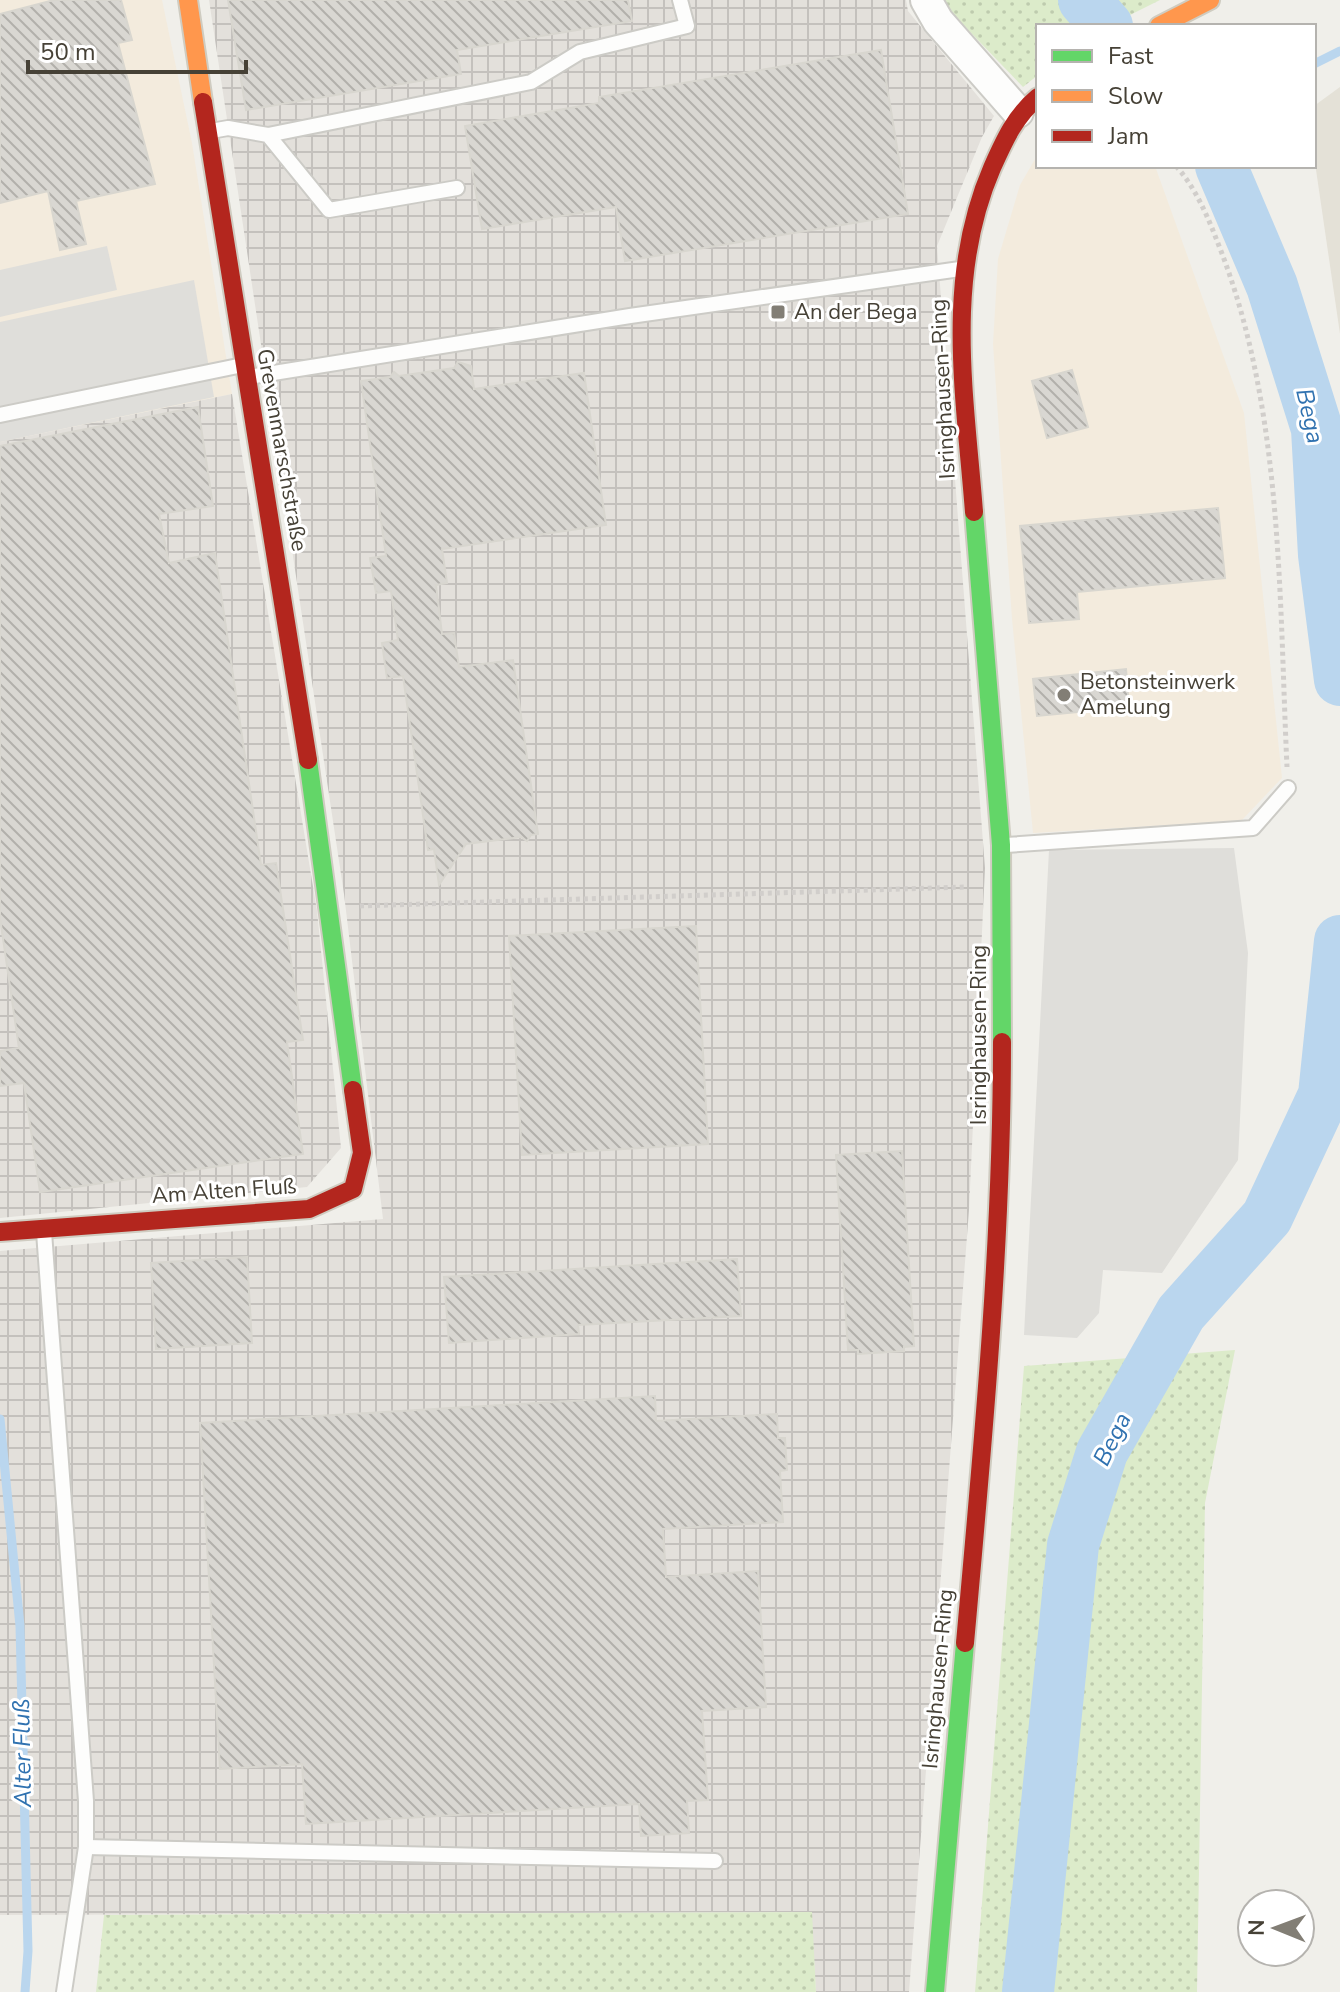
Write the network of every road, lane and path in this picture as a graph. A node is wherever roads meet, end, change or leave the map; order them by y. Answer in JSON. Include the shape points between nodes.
{"nodes":[{"id":1,"x":188,"y":0,"type":"edge"},
{"id":2,"x":680,"y":0,"type":"edge"},
{"id":3,"x":926,"y":0,"type":"edge"},
{"id":4,"x":1210,"y":0,"type":"edge"},
{"id":5,"x":1163,"y":24,"type":"edge"},
{"id":6,"x":1028,"y":104,"type":"edge"},
{"id":7,"x":207,"y":132,"type":"junction"},
{"id":8,"x":268,"y":135,"type":"junction"},
{"id":9,"x":1178,"y":168,"type":"edge"},
{"id":10,"x":457,"y":188,"type":"dead end"},
{"id":11,"x":963,"y":269,"type":"junction"},
{"id":12,"x":244,"y":371,"type":"junction"},
{"id":13,"x":0,"y":415,"type":"edge"},
{"id":14,"x":1288,"y":788,"type":"joint"},
{"id":15,"x":1001,"y":845,"type":"junction"},
{"id":16,"x":1003,"y":886,"type":"junction"},
{"id":17,"x":332,"y":907,"type":"junction"},
{"id":18,"x":44,"y":1228,"type":"junction"},
{"id":19,"x":0,"y":1232,"type":"edge"},
{"id":20,"x":86,"y":1847,"type":"junction"},
{"id":21,"x":715,"y":1861,"type":"dead end"},
{"id":22,"x":64,"y":1992,"type":"edge"},
{"id":23,"x":935,"y":1992,"type":"edge"}],
"edges":[{"from":1,"to":7,"type":"street","name":"Grevenmarschstraße"},
{"from":2,"to":8,"type":"lane","via":[[687,26],[580,52],[531,82]]},
{"from":3,"to":6,"type":"street","via":[[938,21]]},
{"from":4,"to":5,"type":"street"},
{"from":6,"to":11,"type":"street","name":"Isringhausen-Ring","via":[[975,204]]},
{"from":7,"to":8,"type":"lane","via":[[228,128]]},
{"from":7,"to":12,"type":"street","name":"Grevenmarschstraße"},
{"from":8,"to":10,"type":"lane","via":[[329,210]]},
{"from":9,"to":14,"type":"path","via":[[1192,184],[1234,285],[1258,373],[1278,583]]},
{"from":11,"to":12,"type":"lane"},
{"from":11,"to":15,"type":"street","name":"Isringhausen-Ring","via":[[959,324]]},
{"from":12,"to":13,"type":"lane"},
{"from":12,"to":17,"type":"street","name":"Grevenmarschstraße"},
{"from":14,"to":15,"type":"lane","via":[[1253,828]]},
{"from":15,"to":16,"type":"street","name":"Isringhausen-Ring"},
{"from":16,"to":17,"type":"path"},
{"from":16,"to":23,"type":"street","name":"Isringhausen-Ring","via":[[1002,1156],[993,1314]]},
{"from":17,"to":18,"type":"street","name":"Am Alten Fluß","via":[[362,1153],[353,1189],[309,1209]]},
{"from":18,"to":19,"type":"street","name":"Am Alten Fluß"},
{"from":18,"to":20,"type":"lane"},
{"from":20,"to":21,"type":"lane"},
{"from":20,"to":22,"type":"lane"}]}
